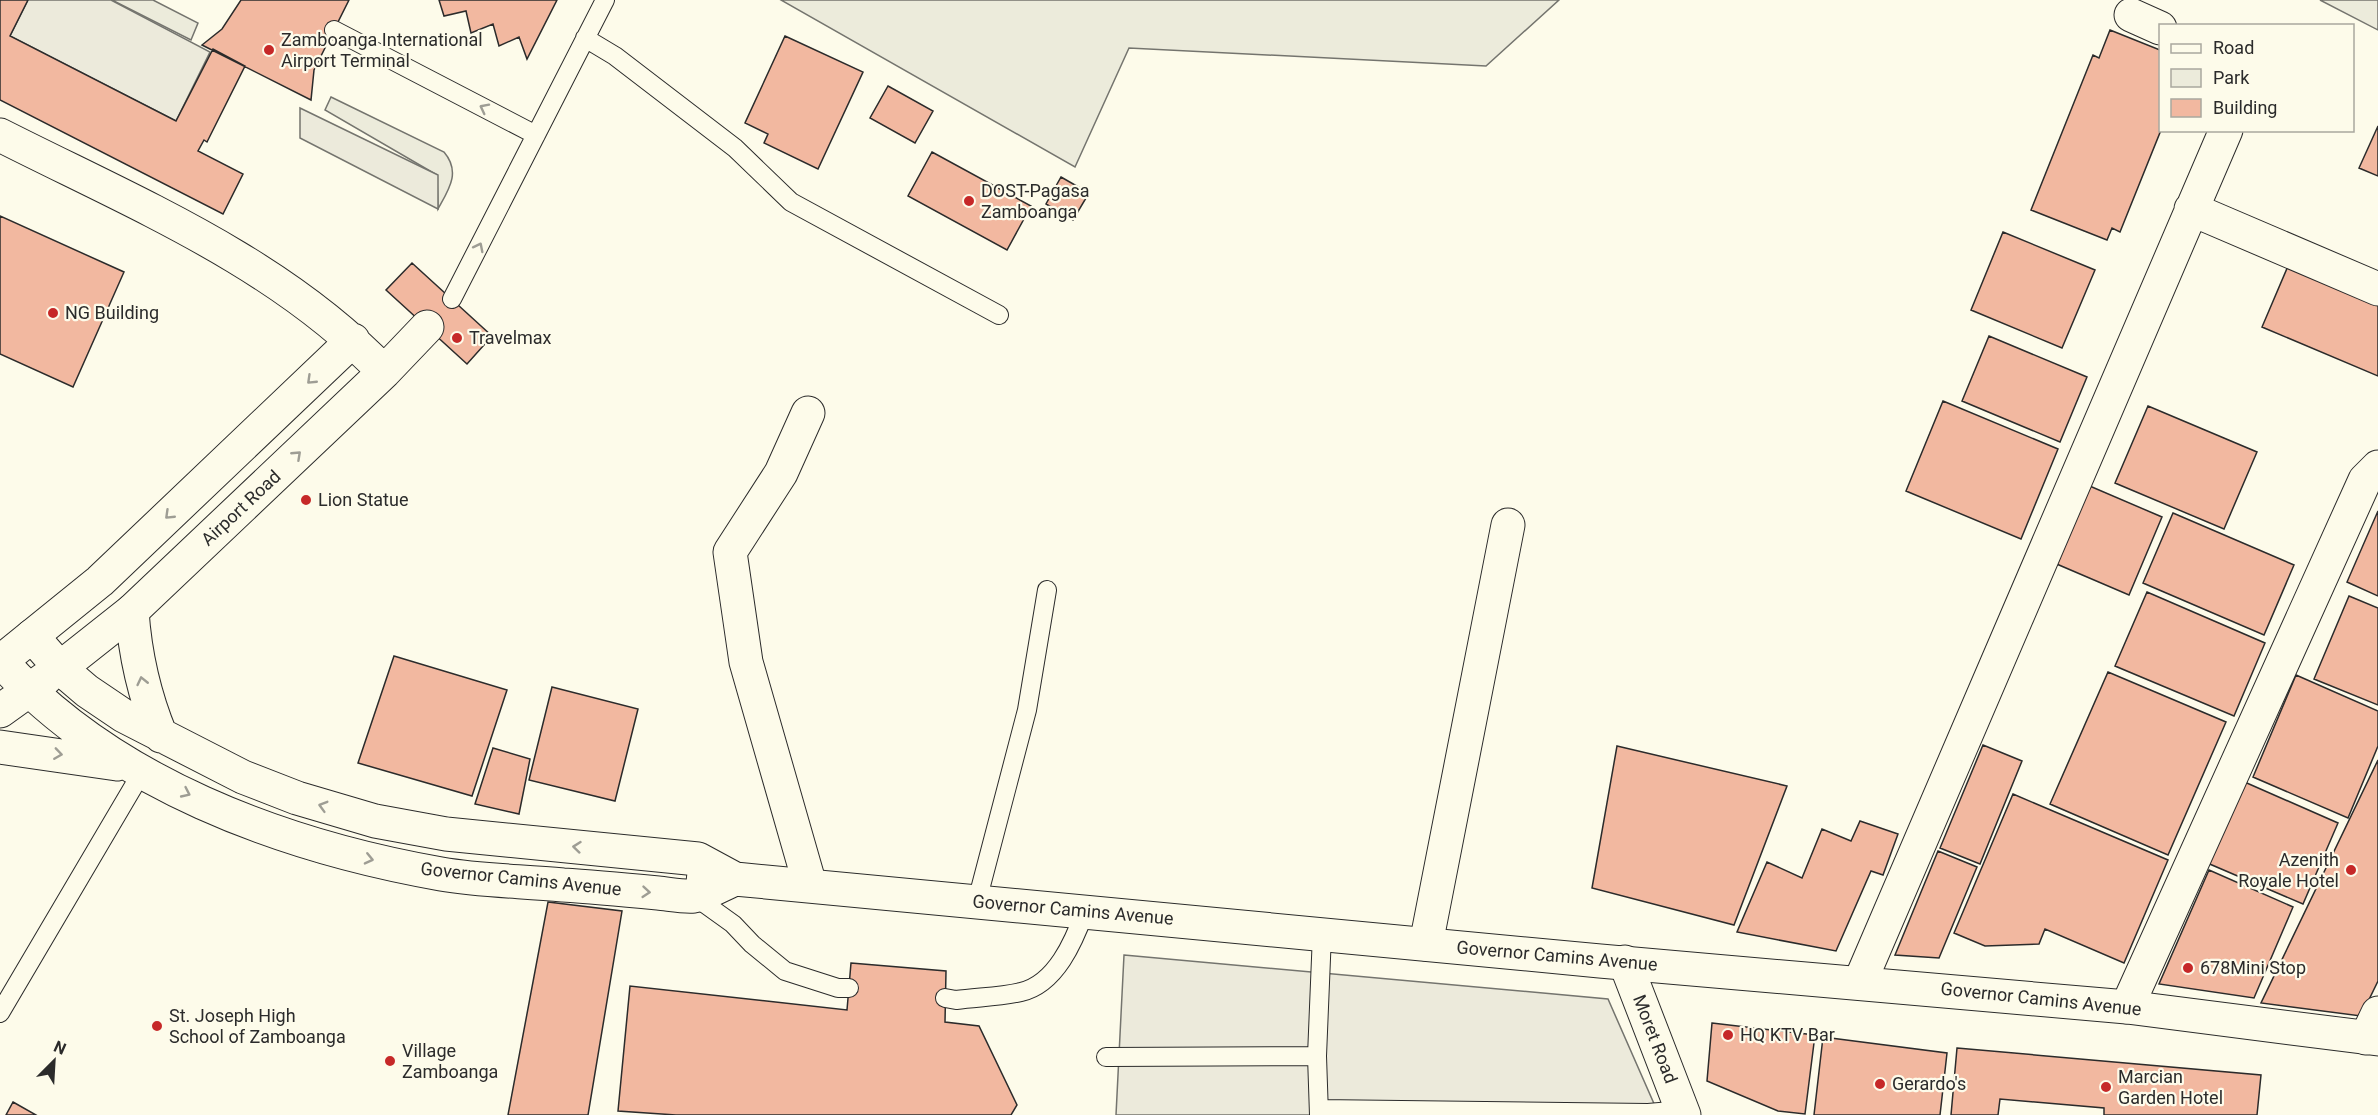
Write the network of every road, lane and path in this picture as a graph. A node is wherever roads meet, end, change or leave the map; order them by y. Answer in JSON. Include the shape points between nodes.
{"nodes":[{"id":1,"x":605,"y":0,"type":"edge"},
{"id":2,"x":2131,"y":15,"type":"dead end"},
{"id":3,"x":2159,"y":28,"type":"edge"},
{"id":4,"x":334,"y":30,"type":"dead end"},
{"id":5,"x":585,"y":38,"type":"junction"},
{"id":6,"x":2225,"y":132,"type":"edge"},
{"id":7,"x":0,"y":135,"type":"edge"},
{"id":8,"x":536,"y":135,"type":"junction"},
{"id":9,"x":2191,"y":209,"type":"junction"},
{"id":10,"x":2378,"y":289,"type":"edge"},
{"id":11,"x":452,"y":299,"type":"dead end"},
{"id":12,"x":999,"y":315,"type":"dead end"},
{"id":13,"x":427,"y":327,"type":"dead end"},
{"id":14,"x":353,"y":340,"type":"junction"},
{"id":15,"x":384,"y":372,"type":"junction"},
{"id":16,"x":808,"y":413,"type":"dead end"},
{"id":17,"x":2378,"y":467,"type":"edge"},
{"id":18,"x":1509,"y":525,"type":"dead end"},
{"id":19,"x":1047,"y":590,"type":"dead end"},
{"id":20,"x":132,"y":611,"type":"junction"},
{"id":21,"x":32,"y":636,"type":"junction"},
{"id":22,"x":0,"y":661,"type":"edge"},
{"id":23,"x":60,"y":668,"type":"junction"},
{"id":24,"x":28,"y":691,"type":"junction"},
{"id":25,"x":0,"y":711,"type":"edge"},
{"id":26,"x":161,"y":736,"type":"junction"},
{"id":27,"x":0,"y":747,"type":"edge"},
{"id":28,"x":138,"y":770,"type":"junction"},
{"id":29,"x":698,"y":859,"type":"junction"},
{"id":30,"x":735,"y":879,"type":"junction"},
{"id":31,"x":810,"y":885,"type":"junction"},
{"id":32,"x":694,"y":896,"type":"junction"},
{"id":33,"x":976,"y":901,"type":"junction"},
{"id":34,"x":1085,"y":911,"type":"junction"},
{"id":35,"x":1322,"y":934,"type":"junction"},
{"id":36,"x":1426,"y":944,"type":"junction"},
{"id":37,"x":1624,"y":963,"type":"junction"},
{"id":38,"x":1860,"y":982,"type":"junction"},
{"id":39,"x":849,"y":988,"type":"dead end"},
{"id":40,"x":945,"y":998,"type":"dead end"},
{"id":41,"x":2127,"y":1007,"type":"junction"},
{"id":42,"x":0,"y":1013,"type":"edge"},
{"id":43,"x":2374,"y":1030,"type":"edge"},
{"id":44,"x":1317,"y":1056,"type":"junction"},
{"id":45,"x":1106,"y":1057,"type":"dead end"},
{"id":46,"x":1319,"y":1112,"type":"edge"},
{"id":47,"x":1687,"y":1113,"type":"edge"},
{"id":48,"x":1647,"y":1114,"type":"edge"}],
"edges":[{"from":1,"to":5,"type":"lane"},
{"from":2,"to":3,"type":"street"},
{"from":8,"to":4,"type":"lane","one_way":true},
{"from":5,"to":8,"type":"lane"},
{"from":5,"to":12,"type":"lane","via":[[615,56],[735,148],[791,202]]},
{"from":6,"to":9,"type":"street"},
{"from":7,"to":14,"type":"street","via":[[243,261],[304,300]]},
{"from":11,"to":8,"type":"lane","one_way":true},
{"from":9,"to":10,"type":"street"},
{"from":9,"to":38,"type":"street"},
{"from":13,"to":15,"type":"street","name":"Airport Road"},
{"from":14,"to":15,"type":"street"},
{"from":14,"to":21,"type":"street","one_way":true,"via":[[100,581]]},
{"from":20,"to":15,"type":"street","name":"Airport Road","one_way":true},
{"from":16,"to":31,"type":"street","via":[[781,473],[730,552],[746,662]]},
{"from":17,"to":41,"type":"street","via":[[2365,480]]},
{"from":18,"to":36,"type":"street"},
{"from":19,"to":33,"type":"lane","via":[[1027,710]]},
{"from":20,"to":23,"type":"street","name":"Airport Road"},
{"from":26,"to":20,"type":"street","one_way":true,"via":[[140,673]]},
{"from":21,"to":22,"type":"street"},
{"from":21,"to":23,"type":"street","name":"Governor Camins Avenue"},
{"from":22,"to":24,"type":"street","name":"Governor Camins Avenue"},
{"from":23,"to":24,"type":"street","name":"Airport Road"},
{"from":23,"to":26,"type":"street","name":"Governor Camins Avenue","via":[[124,716]]},
{"from":24,"to":25,"type":"street","name":"Airport Road"},
{"from":24,"to":28,"type":"street","name":"Governor Camins Avenue","via":[[64,722]]},
{"from":29,"to":26,"type":"street","name":"Governor Camins Avenue","one_way":true,"via":[[446,834],[375,821],[243,777]]},
{"from":27,"to":28,"type":"street","one_way":true},
{"from":28,"to":32,"type":"street","name":"Governor Camins Avenue","one_way":true,"via":[[286,836],[363,858],[443,875]]},
{"from":28,"to":42,"type":"lane"},
{"from":29,"to":30,"type":"street","name":"Governor Camins Avenue"},
{"from":29,"to":32,"type":"lane"},
{"from":30,"to":31,"type":"street","name":"Governor Camins Avenue"},
{"from":30,"to":32,"type":"street","name":"Governor Camins Avenue"},
{"from":31,"to":33,"type":"street","name":"Governor Camins Avenue"},
{"from":32,"to":39,"type":"lane","via":[[785,971]]},
{"from":33,"to":34,"type":"street","name":"Governor Camins Avenue"},
{"from":34,"to":35,"type":"street","name":"Governor Camins Avenue"},
{"from":34,"to":40,"type":"lane","via":[[1060,963],[1037,984],[1023,992]]},
{"from":35,"to":36,"type":"street","name":"Governor Camins Avenue"},
{"from":35,"to":44,"type":"lane"},
{"from":36,"to":37,"type":"street","name":"Governor Camins Avenue"},
{"from":37,"to":38,"type":"street","name":"Governor Camins Avenue"},
{"from":37,"to":47,"type":"street","name":"Moret Road"},
{"from":38,"to":41,"type":"street","name":"Governor Camins Avenue"},
{"from":41,"to":43,"type":"street","name":"Governor Camins Avenue"},
{"from":44,"to":45,"type":"lane"},
{"from":44,"to":46,"type":"lane"},
{"from":46,"to":48,"type":"lane"},
{"from":47,"to":48,"type":"lane"}]}
